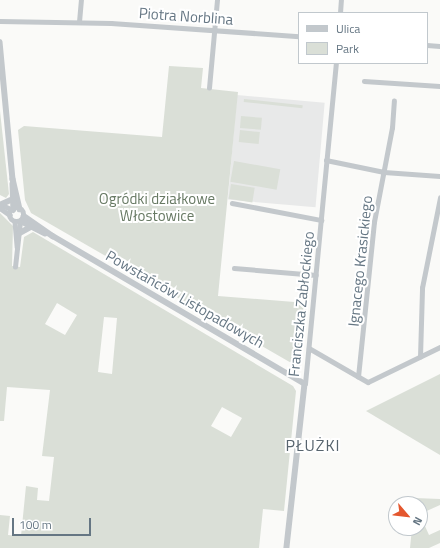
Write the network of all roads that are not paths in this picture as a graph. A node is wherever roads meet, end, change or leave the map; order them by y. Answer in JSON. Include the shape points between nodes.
{"nodes":[{"id":1,"x":81,"y":0,"type":"edge"},
{"id":2,"x":217,"y":0,"type":"edge"},
{"id":3,"x":342,"y":0,"type":"edge"},
{"id":4,"x":340,"y":12,"type":"edge"},
{"id":5,"x":0,"y":21,"type":"edge"},
{"id":6,"x":79,"y":22,"type":"junction"},
{"id":7,"x":214,"y":30,"type":"junction"},
{"id":8,"x":298,"y":36,"type":"edge"},
{"id":9,"x":0,"y":42,"type":"edge"},
{"id":10,"x":428,"y":45,"type":"edge"},
{"id":11,"x":440,"y":46,"type":"edge"},
{"id":12,"x":336,"y":64,"type":"edge"},
{"id":13,"x":364,"y":81,"type":"dead end"},
{"id":14,"x":440,"y":86,"type":"edge"},
{"id":15,"x":208,"y":88,"type":"dead end"},
{"id":16,"x":394,"y":101,"type":"dead end"},
{"id":17,"x":326,"y":160,"type":"junction"},
{"id":18,"x":384,"y":172,"type":"junction"},
{"id":19,"x":440,"y":176,"type":"edge"},
{"id":20,"x":13,"y":179,"type":"junction"},
{"id":21,"x":13,"y":198,"type":"junction"},
{"id":22,"x":440,"y":198,"type":"edge"},
{"id":23,"x":232,"y":203,"type":"dead end"},
{"id":24,"x":0,"y":204,"type":"edge"},
{"id":25,"x":0,"y":208,"type":"edge"},
{"id":26,"x":14,"y":211,"type":"junction"},
{"id":27,"x":20,"y":220,"type":"junction"},
{"id":28,"x":321,"y":220,"type":"junction"},
{"id":29,"x":31,"y":227,"type":"junction"},
{"id":30,"x":20,"y":233,"type":"junction"},
{"id":31,"x":53,"y":236,"type":"junction"},
{"id":32,"x":17,"y":248,"type":"junction"},
{"id":33,"x":16,"y":267,"type":"dead end"},
{"id":34,"x":234,"y":268,"type":"dead end"},
{"id":35,"x":316,"y":275,"type":"junction"},
{"id":36,"x":440,"y":347,"type":"edge"},
{"id":37,"x":309,"y":348,"type":"junction"},
{"id":38,"x":420,"y":357,"type":"junction"},
{"id":39,"x":358,"y":377,"type":"junction"},
{"id":40,"x":305,"y":384,"type":"junction"},
{"id":41,"x":287,"y":548,"type":"edge"}],
"edges":[{"from":1,"to":6,"type":"street"},
{"from":2,"to":7,"type":"street"},
{"from":3,"to":4,"type":"street"},
{"from":5,"to":6,"type":"street","name":"Piotra Norblina"},
{"from":6,"to":7,"type":"street","name":"Piotra Norblina"},
{"from":7,"to":8,"type":"street","name":"Piotra Norblina"},
{"from":7,"to":15,"type":"street"},
{"from":9,"to":20,"type":"street"},
{"from":10,"to":11,"type":"street"},
{"from":12,"to":17,"type":"street","name":"Franciszka Zabłockiego"},
{"from":13,"to":14,"type":"street"},
{"from":16,"to":18,"type":"street","name":"Ignacego Krasickiego"},
{"from":17,"to":18,"type":"street"},
{"from":17,"to":28,"type":"street","name":"Franciszka Zabłockiego"},
{"from":18,"to":19,"type":"street"},
{"from":18,"to":39,"type":"street","name":"Ignacego Krasickiego","via":[[374,222]]},
{"from":20,"to":21,"type":"street"},
{"from":20,"to":26,"type":"street"},
{"from":21,"to":24,"type":"street"},
{"from":21,"to":26,"type":"street"},
{"from":22,"to":38,"type":"street","via":[[422,288]]},
{"from":23,"to":28,"type":"street"},
{"from":24,"to":26,"type":"street"},
{"from":25,"to":26,"type":"street"},
{"from":26,"to":27,"type":"street"},
{"from":26,"to":27,"type":"street"},
{"from":27,"to":29,"type":"street","name":"Powstańców Listopadowych"},
{"from":27,"to":30,"type":"street"},
{"from":27,"to":31,"type":"street","name":"Powstańców Listopadowych"},
{"from":27,"to":32,"type":"street"},
{"from":28,"to":35,"type":"street","name":"Franciszka Zabłockiego"},
{"from":29,"to":30,"type":"street"},
{"from":29,"to":31,"type":"street","name":"Powstańców Listopadowych"},
{"from":30,"to":32,"type":"street"},
{"from":31,"to":40,"type":"street","name":"Powstańców Listopadowych"},
{"from":32,"to":33,"type":"street"},
{"from":34,"to":35,"type":"street"},
{"from":35,"to":37,"type":"street","name":"Franciszka Zabłockiego"},
{"from":36,"to":38,"type":"street"},
{"from":37,"to":39,"type":"street"},
{"from":37,"to":40,"type":"street","name":"Franciszka Zabłockiego"},
{"from":38,"to":39,"type":"street","via":[[371,382]]},
{"from":40,"to":41,"type":"street","name":"Franciszka Zabłockiego"}]}
